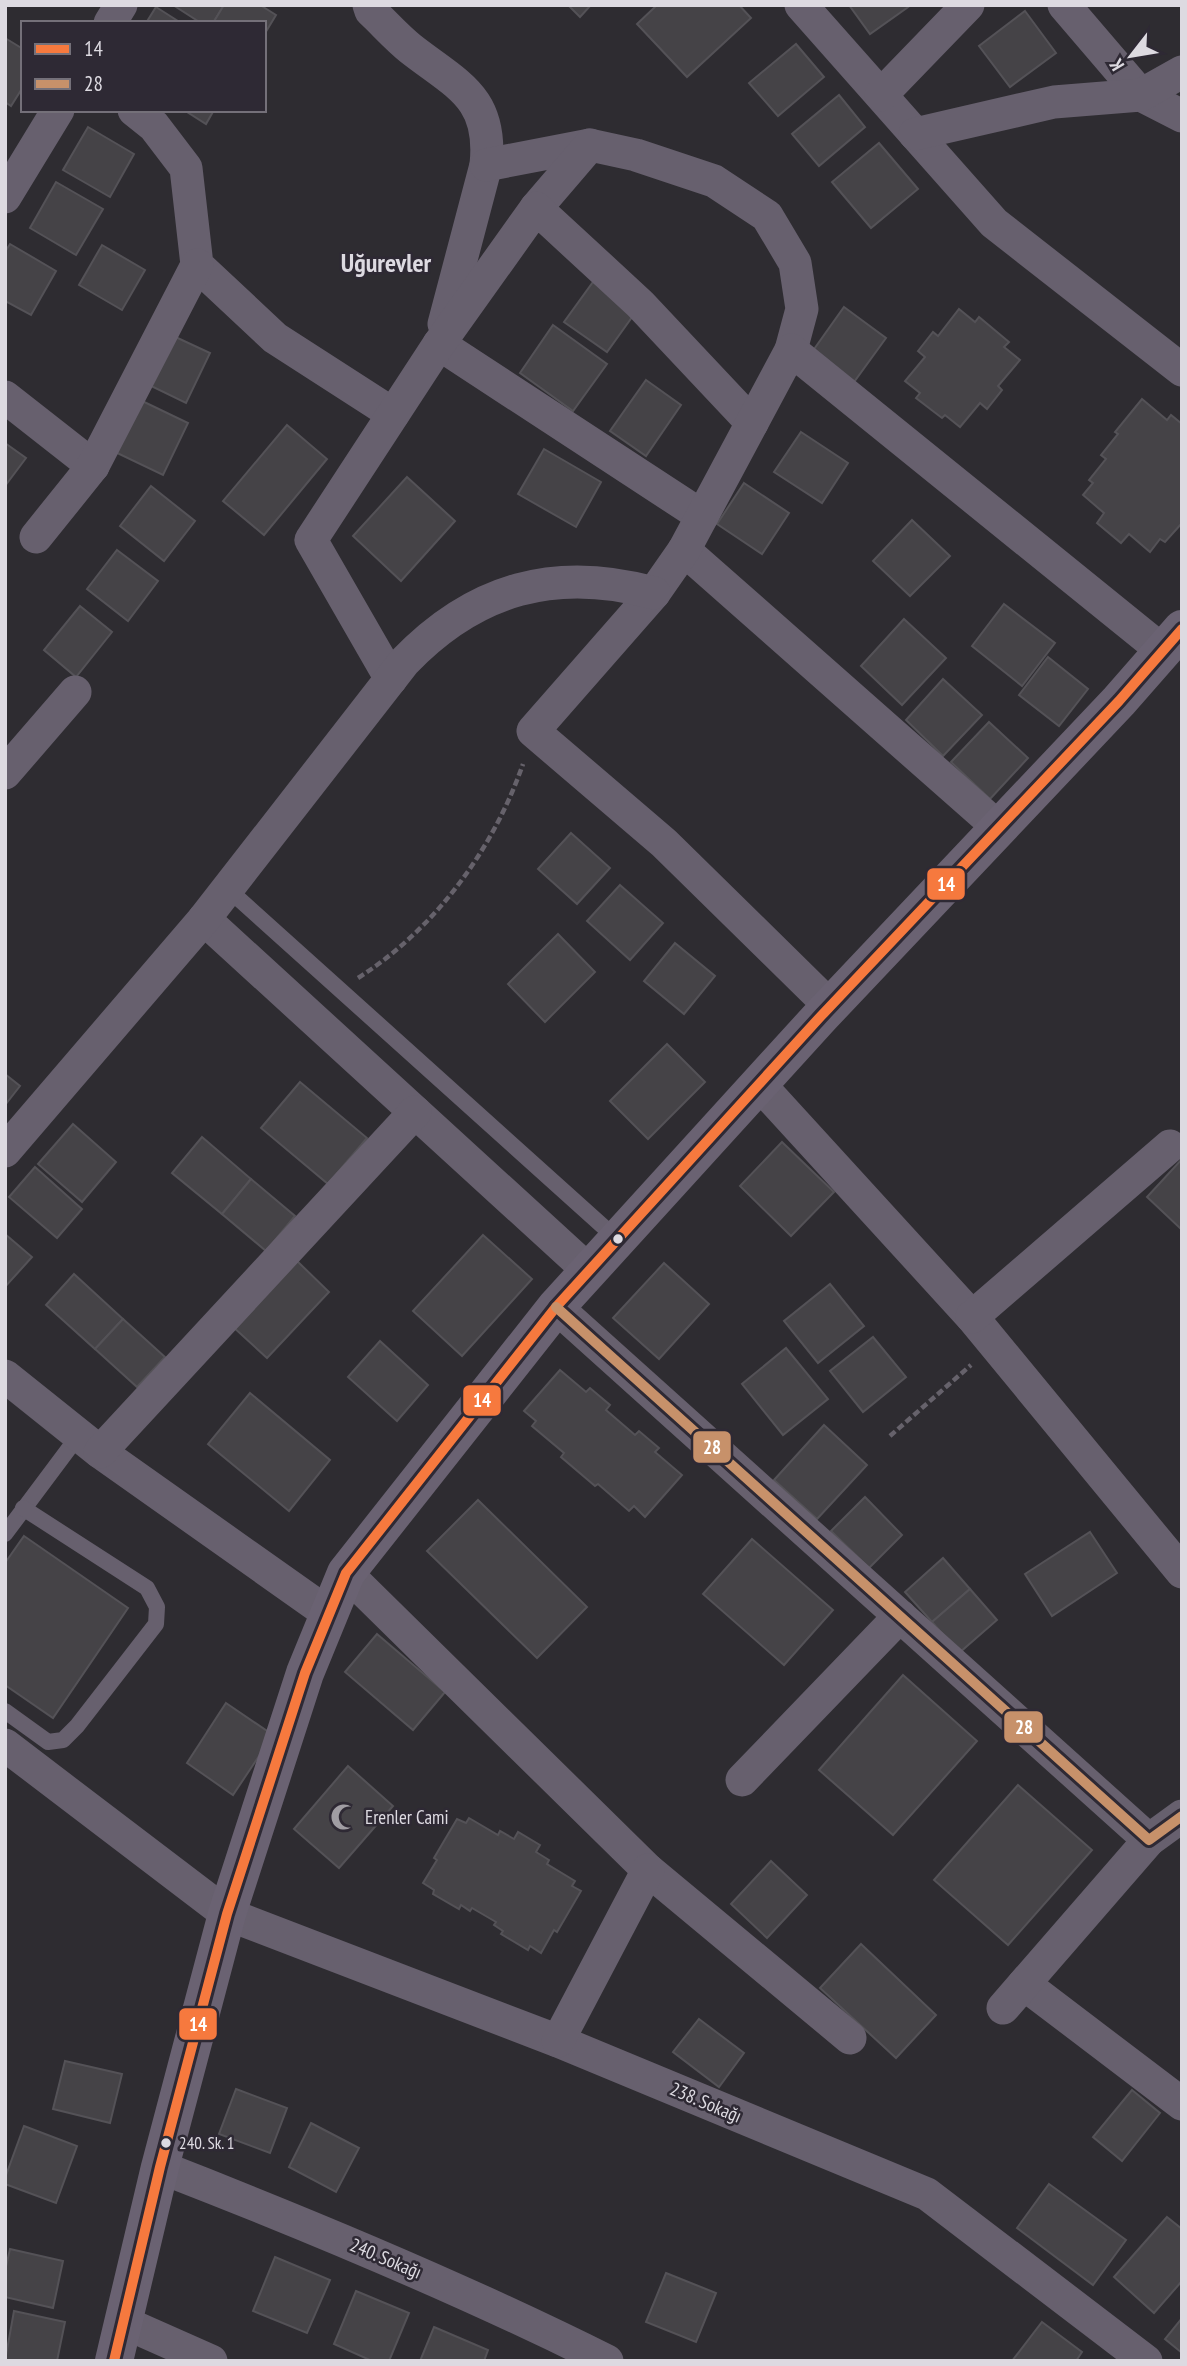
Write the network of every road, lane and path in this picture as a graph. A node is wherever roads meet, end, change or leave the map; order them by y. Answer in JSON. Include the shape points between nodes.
{"nodes":[{"id":1,"x":121,"y":5,"type":"edge"},
{"id":2,"x":369,"y":5,"type":"edge"},
{"id":3,"x":801,"y":5,"type":"edge"},
{"id":4,"x":968,"y":5,"type":"edge"},
{"id":5,"x":1064,"y":5,"type":"edge"},
{"id":6,"x":111,"y":21,"type":"edge"},
{"id":7,"x":1182,"y":72,"type":"edge"},
{"id":8,"x":1141,"y":94,"type":"junction"},
{"id":9,"x":881,"y":95,"type":"junction"},
{"id":10,"x":57,"y":112,"type":"edge"},
{"id":11,"x":136,"y":112,"type":"edge"},
{"id":12,"x":1182,"y":116,"type":"edge"},
{"id":13,"x":915,"y":134,"type":"junction"},
{"id":14,"x":590,"y":145,"type":"junction"},
{"id":15,"x":486,"y":165,"type":"junction"},
{"id":16,"x":5,"y":197,"type":"edge"},
{"id":17,"x":536,"y":208,"type":"junction"},
{"id":18,"x":197,"y":265,"type":"junction"},
{"id":19,"x":439,"y":344,"type":"junction"},
{"id":20,"x":791,"y":350,"type":"junction"},
{"id":21,"x":1182,"y":370,"type":"edge"},
{"id":22,"x":5,"y":397,"type":"edge"},
{"id":23,"x":393,"y":414,"type":"junction"},
{"id":24,"x":752,"y":423,"type":"junction"},
{"id":25,"x":93,"y":466,"type":"junction"},
{"id":26,"x":702,"y":516,"type":"junction"},
{"id":27,"x":36,"y":537,"type":"dead end"},
{"id":28,"x":684,"y":550,"type":"junction"},
{"id":29,"x":654,"y":593,"type":"junction"},
{"id":30,"x":1172,"y":640,"type":"edge"},
{"id":31,"x":391,"y":679,"type":"junction"},
{"id":32,"x":75,"y":692,"type":"dead end"},
{"id":33,"x":533,"y":731,"type":"junction"},
{"id":34,"x":5,"y":773,"type":"edge"},
{"id":35,"x":999,"y":828,"type":"junction"},
{"id":36,"x":228,"y":889,"type":"junction"},
{"id":37,"x":204,"y":919,"type":"junction"},
{"id":38,"x":340,"y":989,"type":"junction"},
{"id":39,"x":830,"y":1006,"type":"junction"},
{"id":40,"x":759,"y":1084,"type":"junction"},
{"id":41,"x":415,"y":1112,"type":"junction"},
{"id":42,"x":1170,"y":1146,"type":"dead end"},
{"id":43,"x":5,"y":1151,"type":"edge"},
{"id":44,"x":617,"y":1239,"type":"junction"},
{"id":45,"x":589,"y":1271,"type":"junction"},
{"id":46,"x":556,"y":1307,"type":"junction"},
{"id":47,"x":972,"y":1317,"type":"junction"},
{"id":48,"x":994,"y":1344,"type":"junction"},
{"id":49,"x":5,"y":1376,"type":"edge"},
{"id":50,"x":890,"y":1436,"type":"dead end"},
{"id":51,"x":89,"y":1444,"type":"junction"},
{"id":52,"x":23,"y":1508,"type":"junction"},
{"id":53,"x":5,"y":1534,"type":"edge"},
{"id":54,"x":1182,"y":1572,"type":"edge"},
{"id":55,"x":346,"y":1573,"type":"junction"},
{"id":56,"x":329,"y":1614,"type":"junction"},
{"id":57,"x":900,"y":1616,"type":"junction"},
{"id":58,"x":5,"y":1711,"type":"edge"},
{"id":59,"x":5,"y":1745,"type":"edge"},
{"id":60,"x":742,"y":1780,"type":"dead end"},
{"id":61,"x":1182,"y":1816,"type":"edge"},
{"id":62,"x":1149,"y":1840,"type":"junction"},
{"id":63,"x":648,"y":1870,"type":"junction"},
{"id":64,"x":227,"y":1914,"type":"junction"},
{"id":65,"x":850,"y":2038,"type":"dead end"},
{"id":66,"x":558,"y":2041,"type":"junction"},
{"id":67,"x":1182,"y":2104,"type":"edge"},
{"id":68,"x":160,"y":2167,"type":"junction"},
{"id":69,"x":123,"y":2322,"type":"junction"},
{"id":70,"x":114,"y":2361,"type":"edge"},
{"id":71,"x":211,"y":2361,"type":"edge"},
{"id":72,"x":607,"y":2361,"type":"edge"},
{"id":73,"x":1146,"y":2361,"type":"edge"}],
"edges":[{"from":1,"to":6,"type":"street"},
{"from":2,"to":15,"type":"street","via":[[408,47],[470,95],[486,128]]},
{"from":3,"to":9,"type":"street"},
{"from":4,"to":9,"type":"street"},
{"from":5,"to":8,"type":"street"},
{"from":7,"to":8,"type":"street"},
{"from":8,"to":12,"type":"street"},
{"from":8,"to":13,"type":"street","via":[[1054,103]]},
{"from":9,"to":13,"type":"street"},
{"from":10,"to":16,"type":"street"},
{"from":11,"to":18,"type":"street","via":[[154,126],[186,168]]},
{"from":13,"to":21,"type":"street","via":[[994,223]]},
{"from":14,"to":15,"type":"street"},
{"from":14,"to":17,"type":"street"},
{"from":14,"to":20,"type":"street","via":[[714,181],[767,216],[795,263],[802,309]]},
{"from":15,"to":19,"type":"street"},
{"from":17,"to":19,"type":"street"},
{"from":17,"to":24,"type":"street","via":[[640,304]]},
{"from":18,"to":23,"type":"street","via":[[275,338]]},
{"from":18,"to":25,"type":"street"},
{"from":19,"to":23,"type":"street"},
{"from":19,"to":26,"type":"street"},
{"from":20,"to":24,"type":"street"},
{"from":20,"to":30,"type":"street"},
{"from":22,"to":25,"type":"street"},
{"from":23,"to":31,"type":"street","via":[[311,540]]},
{"from":24,"to":26,"type":"street"},
{"from":25,"to":27,"type":"street"},
{"from":26,"to":28,"type":"street"},
{"from":28,"to":29,"type":"street"},
{"from":28,"to":35,"type":"street"},
{"from":29,"to":31,"type":"street","via":[[624,585],[560,581],[499,595],[447,622]]},
{"from":29,"to":33,"type":"street"},
{"from":30,"to":35,"type":"street"},
{"from":31,"to":36,"type":"street"},
{"from":32,"to":34,"type":"street"},
{"from":33,"to":38,"type":"path","via":[[508,802],[471,868],[422,926]]},
{"from":33,"to":39,"type":"street","via":[[664,843]]},
{"from":35,"to":39,"type":"street"},
{"from":36,"to":37,"type":"street"},
{"from":36,"to":38,"type":"lane"},
{"from":37,"to":41,"type":"street"},
{"from":37,"to":43,"type":"street"},
{"from":38,"to":44,"type":"lane"},
{"from":39,"to":40,"type":"street"},
{"from":40,"to":44,"type":"street"},
{"from":40,"to":47,"type":"street"},
{"from":41,"to":45,"type":"street"},
{"from":41,"to":51,"type":"street"},
{"from":42,"to":47,"type":"street"},
{"from":44,"to":45,"type":"street"},
{"from":45,"to":46,"type":"street"},
{"from":46,"to":55,"type":"street"},
{"from":46,"to":57,"type":"street"},
{"from":47,"to":48,"type":"street"},
{"from":48,"to":50,"type":"path"},
{"from":48,"to":54,"type":"street"},
{"from":49,"to":51,"type":"street"},
{"from":51,"to":52,"type":"lane"},
{"from":51,"to":56,"type":"street"},
{"from":52,"to":53,"type":"lane"},
{"from":52,"to":58,"type":"lane","via":[[147,1588],[157,1607],[156,1624],[63,1740],[48,1742]]},
{"from":55,"to":56,"type":"street"},
{"from":55,"to":63,"type":"street"},
{"from":56,"to":64,"type":"street","via":[[305,1673]]},
{"from":57,"to":60,"type":"street"},
{"from":57,"to":62,"type":"street"},
{"from":59,"to":64,"type":"street","name":"238. Sokağı"},
{"from":61,"to":62,"type":"street"},
{"from":62,"to":67,"type":"street","via":[[1014,1996]]},
{"from":63,"to":65,"type":"street"},
{"from":63,"to":66,"type":"street"},
{"from":64,"to":66,"type":"street","name":"238. Sokağı"},
{"from":64,"to":68,"type":"street"},
{"from":66,"to":73,"type":"street","name":"238. Sokağı","via":[[927,2194]]},
{"from":68,"to":69,"type":"street"},
{"from":68,"to":72,"type":"street","name":"240. Sokağı","via":[[407,2267]]},
{"from":69,"to":70,"type":"street"},
{"from":69,"to":71,"type":"street"}]}
